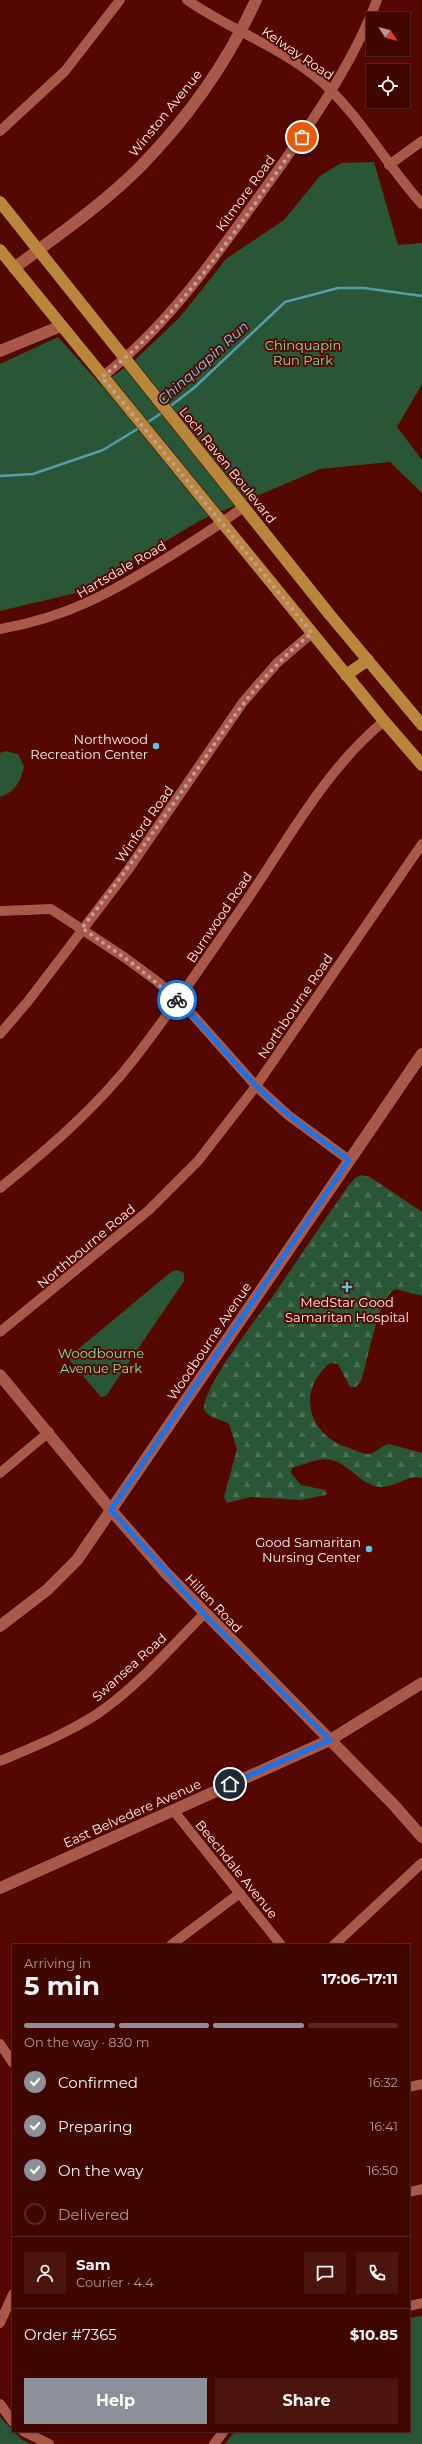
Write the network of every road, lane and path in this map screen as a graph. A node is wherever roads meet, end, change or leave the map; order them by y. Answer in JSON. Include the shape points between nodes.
{"nodes":[{"id":1,"x":120,"y":0,"type":"edge"},
{"id":2,"x":187,"y":0,"type":"edge"},
{"id":3,"x":256,"y":0,"type":"edge"},
{"id":4,"x":377,"y":0,"type":"edge"},
{"id":5,"x":241,"y":30,"type":"junction"},
{"id":6,"x":331,"y":91,"type":"junction"},
{"id":7,"x":0,"y":131,"type":"edge"},
{"id":8,"x":422,"y":141,"type":"edge"},
{"id":9,"x":389,"y":165,"type":"junction"},
{"id":10,"x":0,"y":202,"type":"edge"},
{"id":11,"x":422,"y":204,"type":"edge"},
{"id":12,"x":0,"y":250,"type":"edge"},
{"id":13,"x":39,"y":250,"type":"junction"},
{"id":14,"x":14,"y":268,"type":"junction"},
{"id":15,"x":61,"y":326,"type":"junction"},
{"id":16,"x":0,"y":351,"type":"edge"},
{"id":17,"x":124,"y":359,"type":"junction"},
{"id":18,"x":102,"y":377,"type":"junction"},
{"id":19,"x":243,"y":507,"type":"junction"},
{"id":20,"x":223,"y":523,"type":"junction"},
{"id":21,"x":0,"y":629,"type":"edge"},
{"id":22,"x":312,"y":633,"type":"junction"},
{"id":23,"x":368,"y":660,"type":"junction"},
{"id":24,"x":346,"y":675,"type":"junction"},
{"id":25,"x":384,"y":721,"type":"junction"},
{"id":26,"x":422,"y":725,"type":"edge"},
{"id":27,"x":422,"y":765,"type":"edge"},
{"id":28,"x":422,"y":844,"type":"edge"},
{"id":29,"x":0,"y":911,"type":"edge"},
{"id":30,"x":82,"y":928,"type":"junction"},
{"id":31,"x":178,"y":1001,"type":"junction"},
{"id":32,"x":0,"y":1034,"type":"edge"},
{"id":33,"x":422,"y":1054,"type":"edge"},
{"id":34,"x":256,"y":1086,"type":"junction"},
{"id":35,"x":349,"y":1160,"type":"junction"},
{"id":36,"x":0,"y":1188,"type":"edge"},
{"id":37,"x":0,"y":1332,"type":"edge"},
{"id":38,"x":0,"y":1375,"type":"edge"},
{"id":39,"x":49,"y":1432,"type":"junction"},
{"id":40,"x":0,"y":1473,"type":"edge"},
{"id":41,"x":111,"y":1510,"type":"junction"},
{"id":42,"x":204,"y":1614,"type":"junction"},
{"id":43,"x":0,"y":1626,"type":"edge"},
{"id":44,"x":422,"y":1683,"type":"edge"},
{"id":45,"x":330,"y":1740,"type":"junction"},
{"id":46,"x":0,"y":1761,"type":"edge"},
{"id":47,"x":173,"y":1810,"type":"junction"},
{"id":48,"x":422,"y":1837,"type":"edge"},
{"id":49,"x":422,"y":1862,"type":"edge"},
{"id":50,"x":0,"y":1888,"type":"edge"},
{"id":51,"x":240,"y":1893,"type":"junction"},
{"id":52,"x":172,"y":1944,"type":"edge"},
{"id":53,"x":280,"y":1944,"type":"edge"},
{"id":54,"x":335,"y":1944,"type":"edge"},
{"id":55,"x":0,"y":2044,"type":"edge"},
{"id":56,"x":12,"y":2062,"type":"edge"},
{"id":57,"x":422,"y":2084,"type":"edge"},
{"id":58,"x":410,"y":2086,"type":"edge"},
{"id":59,"x":422,"y":2189,"type":"edge"},
{"id":60,"x":410,"y":2192,"type":"edge"},
{"id":61,"x":12,"y":2296,"type":"edge"},
{"id":62,"x":422,"y":2303,"type":"edge"},
{"id":63,"x":410,"y":2306,"type":"edge"},
{"id":64,"x":0,"y":2323,"type":"edge"},
{"id":65,"x":0,"y":2404,"type":"edge"},
{"id":66,"x":12,"y":2421,"type":"edge"},
{"id":67,"x":25,"y":2432,"type":"edge"},
{"id":68,"x":223,"y":2432,"type":"edge"},
{"id":69,"x":49,"y":2444,"type":"edge"},
{"id":70,"x":214,"y":2444,"type":"edge"}],
"edges":[{"from":1,"to":7,"type":"street","via":[[65,71]]},
{"from":2,"to":5,"type":"street","name":"Kelway Road"},
{"from":3,"to":5,"type":"street","name":"Winston Avenue"},
{"from":4,"to":6,"type":"street","name":"Kitmore Road","via":[[359,43]]},
{"from":5,"to":6,"type":"street","name":"Kelway Road","via":[[285,56]]},
{"from":5,"to":13,"type":"street","name":"Winston Avenue","via":[[200,95],[140,167],[93,209]]},
{"from":6,"to":9,"type":"street","name":"Kelway Road"},
{"from":6,"to":17,"type":"street","name":"Kitmore Road","via":[[302,137],[219,250],[153,331]]},
{"from":8,"to":9,"type":"street"},
{"from":9,"to":11,"type":"street","name":"Kelway Road"},
{"from":10,"to":13,"type":"main road","name":"Loch Raven Boulevard"},
{"from":12,"to":14,"type":"main road"},
{"from":13,"to":14,"type":"street","name":"Winston Avenue"},
{"from":13,"to":17,"type":"main road","name":"Loch Raven Boulevard"},
{"from":14,"to":15,"type":"main road"},
{"from":15,"to":16,"type":"street"},
{"from":15,"to":18,"type":"main road"},
{"from":17,"to":18,"type":"street","name":"Kitmore Road"},
{"from":17,"to":19,"type":"main road","name":"Loch Raven Boulevard"},
{"from":18,"to":20,"type":"main road"},
{"from":19,"to":20,"type":"street","name":"Hartsdale Road"},
{"from":19,"to":23,"type":"main road","name":"Loch Raven Boulevard"},
{"from":20,"to":21,"type":"street","name":"Hartsdale Road","via":[[92,602],[49,619]]},
{"from":20,"to":22,"type":"main road"},
{"from":22,"to":24,"type":"main road"},
{"from":22,"to":30,"type":"street","name":"Winford Road","via":[[277,663],[243,702],[128,870]]},
{"from":23,"to":24,"type":"main road"},
{"from":23,"to":26,"type":"main road","name":"Loch Raven Boulevard"},
{"from":24,"to":25,"type":"main road"},
{"from":25,"to":27,"type":"main road"},
{"from":25,"to":31,"type":"street","name":"Burnwood Road","via":[[360,742],[335,771]]},
{"from":28,"to":34,"type":"street","name":"Northbourne Road"},
{"from":29,"to":30,"type":"street","via":[[51,909]]},
{"from":30,"to":31,"type":"street","via":[[141,970]]},
{"from":30,"to":32,"type":"street","name":"Winford Road","via":[[29,1000]]},
{"from":31,"to":34,"type":"street","via":[[202,1024]]},
{"from":31,"to":36,"type":"street","name":"Burnwood Road","via":[[134,1060],[101,1097]]},
{"from":33,"to":35,"type":"street","name":"Woodbourne Avenue"},
{"from":34,"to":35,"type":"street","via":[[299,1124]]},
{"from":34,"to":37,"type":"street","name":"Northbourne Road","via":[[212,1144],[163,1197]]},
{"from":35,"to":41,"type":"street","name":"Woodbourne Avenue"},
{"from":38,"to":39,"type":"street","name":"Hillen Road"},
{"from":39,"to":40,"type":"street"},
{"from":39,"to":41,"type":"street","name":"Hillen Road"},
{"from":41,"to":42,"type":"street","name":"Hillen Road"},
{"from":41,"to":43,"type":"street","name":"Woodbourne Avenue","via":[[64,1574],[22,1611]]},
{"from":42,"to":45,"type":"street","name":"Hillen Road"},
{"from":42,"to":46,"type":"street","name":"Swansea Road","via":[[140,1678],[97,1714],[67,1731]]},
{"from":44,"to":45,"type":"street","name":"East Belvedere Avenue"},
{"from":45,"to":47,"type":"street","name":"East Belvedere Avenue"},
{"from":45,"to":48,"type":"street","name":"Hillen Road"},
{"from":47,"to":50,"type":"street","name":"East Belvedere Avenue"},
{"from":47,"to":51,"type":"street","name":"Beechdale Avenue"},
{"from":49,"to":54,"type":"street"},
{"from":51,"to":52,"type":"street"},
{"from":51,"to":53,"type":"street","name":"Beechdale Avenue"},
{"from":55,"to":56,"type":"street"},
{"from":57,"to":58,"type":"street"},
{"from":59,"to":60,"type":"street"},
{"from":61,"to":64,"type":"street"},
{"from":62,"to":63,"type":"street"},
{"from":65,"to":66,"type":"street"},
{"from":67,"to":69,"type":"street"},
{"from":68,"to":70,"type":"street"}]}
